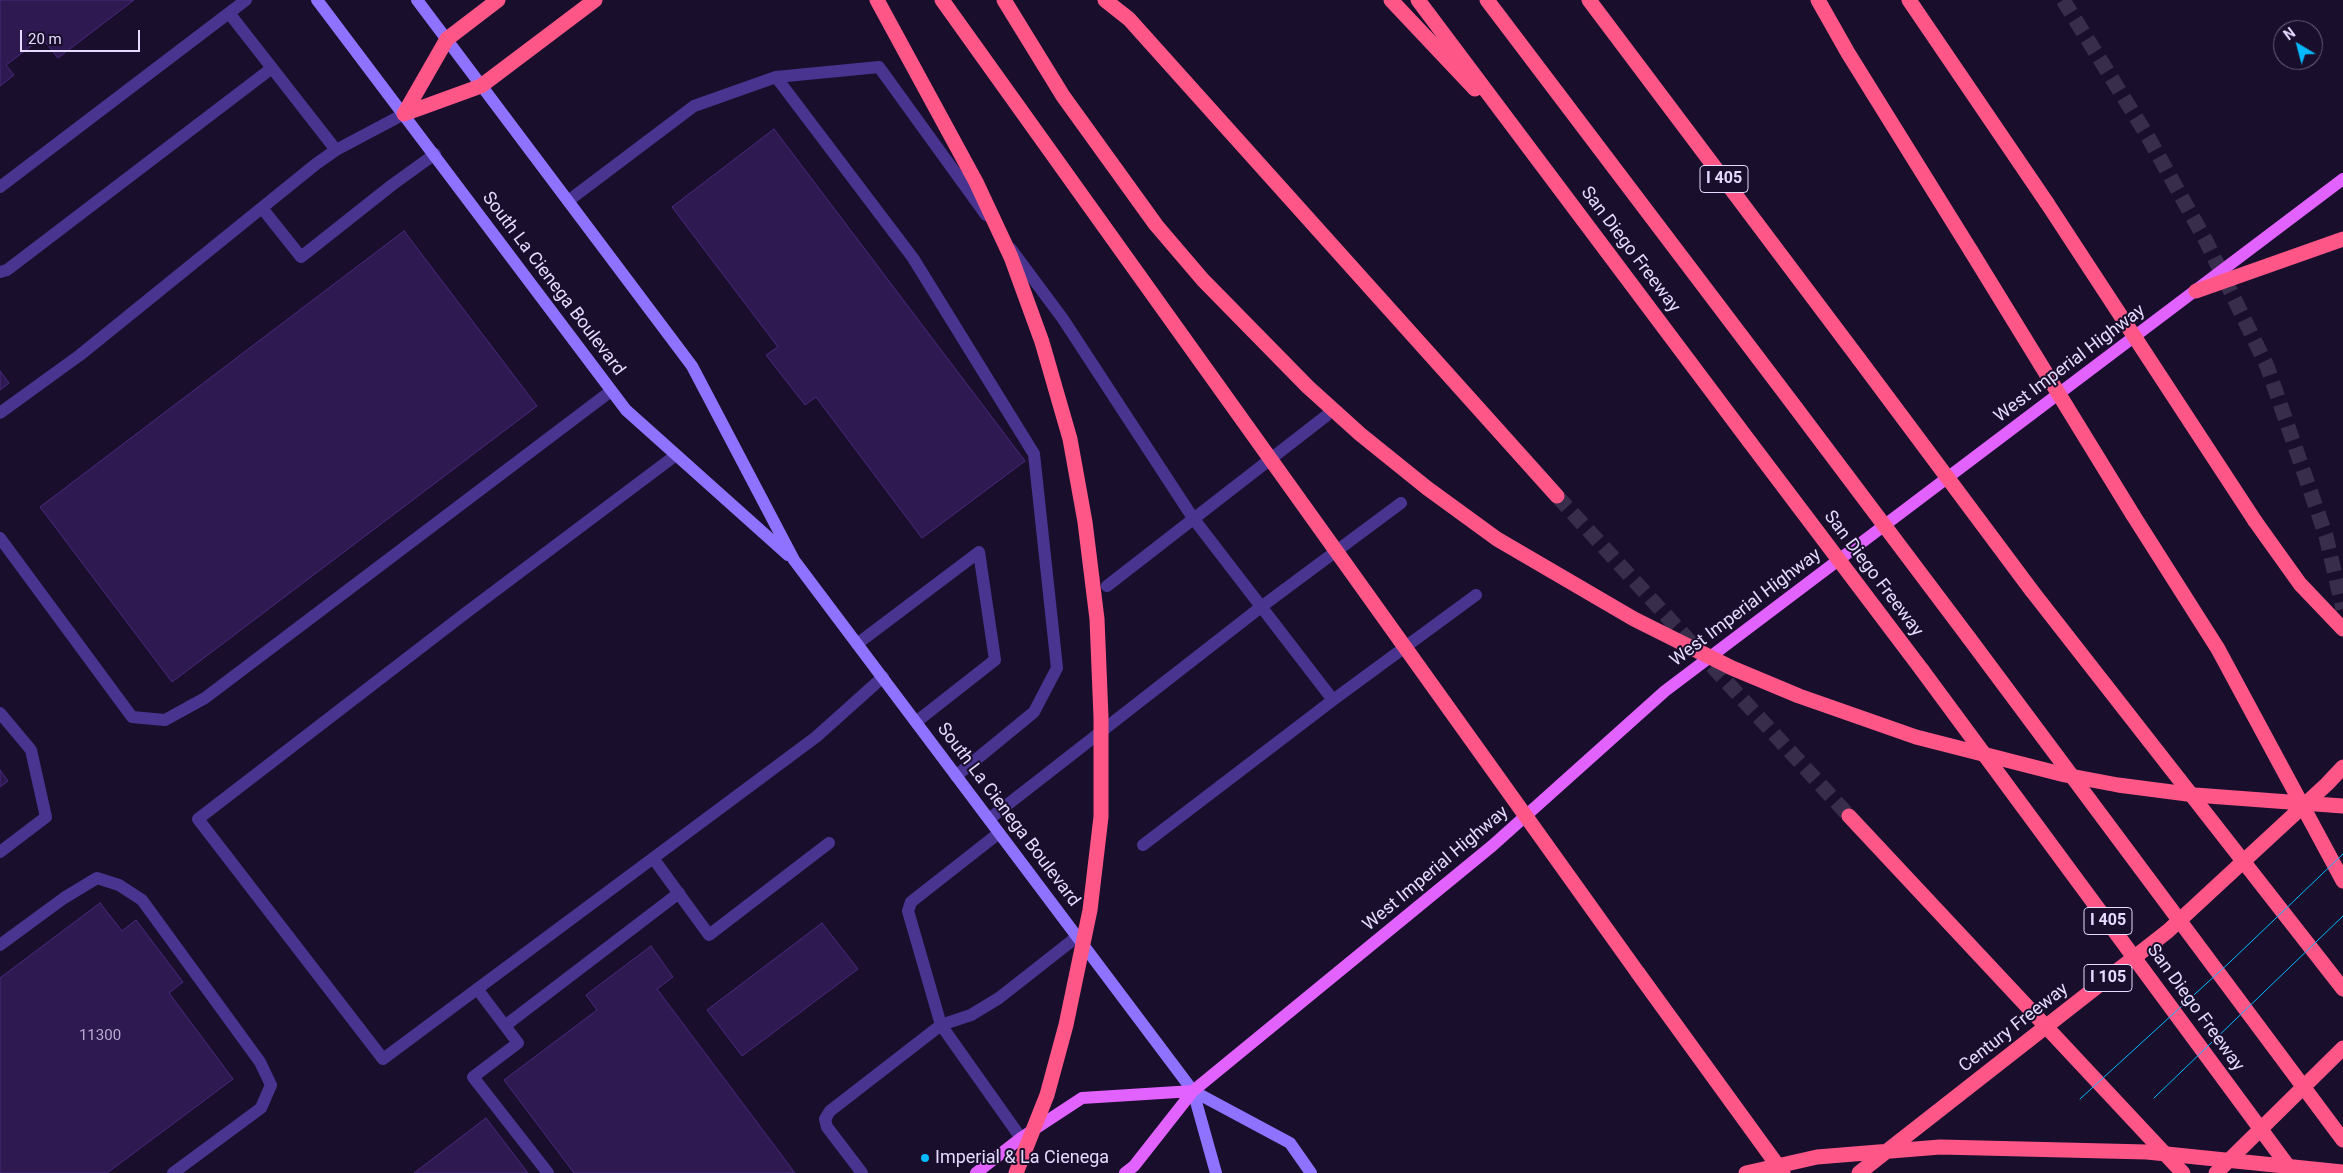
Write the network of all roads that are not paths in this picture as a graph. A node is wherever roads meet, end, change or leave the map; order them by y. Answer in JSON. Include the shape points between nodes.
{"nodes":[{"id":1,"x":246,"y":0,"type":"edge"},
{"id":2,"x":317,"y":0,"type":"edge"},
{"id":3,"x":417,"y":0,"type":"edge"},
{"id":4,"x":498,"y":0,"type":"edge"},
{"id":5,"x":595,"y":0,"type":"edge"},
{"id":6,"x":877,"y":0,"type":"edge"},
{"id":7,"x":942,"y":0,"type":"edge"},
{"id":8,"x":1004,"y":0,"type":"edge"},
{"id":9,"x":1105,"y":0,"type":"edge"},
{"id":10,"x":1391,"y":0,"type":"edge"},
{"id":11,"x":1418,"y":0,"type":"edge"},
{"id":12,"x":1487,"y":0,"type":"edge"},
{"id":13,"x":1589,"y":0,"type":"edge"},
{"id":14,"x":1818,"y":0,"type":"edge"},
{"id":15,"x":1909,"y":0,"type":"edge"},
{"id":16,"x":229,"y":13,"type":"junction"},
{"id":17,"x":446,"y":39,"type":"junction"},
{"id":18,"x":272,"y":68,"type":"junction"},
{"id":19,"x":776,"y":77,"type":"junction"},
{"id":20,"x":481,"y":86,"type":"junction"},
{"id":21,"x":404,"y":114,"type":"junction"},
{"id":22,"x":1526,"y":143,"type":"junction"},
{"id":23,"x":336,"y":150,"type":"junction"},
{"id":24,"x":435,"y":154,"type":"junction"},
{"id":25,"x":2343,"y":179,"type":"edge"},
{"id":26,"x":0,"y":187,"type":"edge"},
{"id":27,"x":568,"y":201,"type":"junction"},
{"id":28,"x":262,"y":208,"type":"junction"},
{"id":29,"x":2343,"y":239,"type":"edge"},
{"id":30,"x":0,"y":272,"type":"edge"},
{"id":31,"x":2196,"y":291,"type":"junction"},
{"id":32,"x":611,"y":391,"type":"junction"},
{"id":33,"x":0,"y":413,"type":"edge"},
{"id":34,"x":1326,"y":416,"type":"dead end"},
{"id":35,"x":676,"y":455,"type":"junction"},
{"id":36,"x":1557,"y":496,"type":"tunnel mouth"},
{"id":37,"x":1401,"y":503,"type":"dead end"},
{"id":38,"x":1193,"y":518,"type":"junction"},
{"id":39,"x":0,"y":538,"type":"edge"},
{"id":40,"x":794,"y":560,"type":"junction"},
{"id":41,"x":1107,"y":586,"type":"dead end"},
{"id":42,"x":1476,"y":595,"type":"dead end"},
{"id":43,"x":1261,"y":607,"type":"junction"},
{"id":44,"x":2343,"y":629,"type":"edge"},
{"id":45,"x":857,"y":644,"type":"junction"},
{"id":46,"x":882,"y":678,"type":"junction"},
{"id":47,"x":1333,"y":700,"type":"junction"},
{"id":48,"x":0,"y":713,"type":"edge"},
{"id":49,"x":916,"y":722,"type":"junction"},
{"id":50,"x":2343,"y":767,"type":"edge"},
{"id":51,"x":956,"y":776,"type":"junction"},
{"id":52,"x":2343,"y":806,"type":"edge"},
{"id":53,"x":1849,"y":816,"type":"tunnel mouth"},
{"id":54,"x":989,"y":819,"type":"junction"},
{"id":55,"x":999,"y":834,"type":"junction"},
{"id":56,"x":829,"y":844,"type":"dead end"},
{"id":57,"x":1143,"y":845,"type":"dead end"},
{"id":58,"x":0,"y":852,"type":"edge"},
{"id":59,"x":653,"y":858,"type":"junction"},
{"id":60,"x":2343,"y":881,"type":"edge"},
{"id":61,"x":679,"y":893,"type":"junction"},
{"id":62,"x":1078,"y":936,"type":"junction"},
{"id":63,"x":0,"y":945,"type":"edge"},
{"id":64,"x":2343,"y":989,"type":"edge"},
{"id":65,"x":478,"y":990,"type":"junction"},
{"id":66,"x":506,"y":1025,"type":"junction"},
{"id":67,"x":941,"y":1026,"type":"junction"},
{"id":68,"x":2343,"y":1048,"type":"edge"},
{"id":69,"x":1193,"y":1092,"type":"junction"},
{"id":70,"x":1021,"y":1138,"type":"junction"},
{"id":71,"x":2343,"y":1140,"type":"edge"},
{"id":72,"x":2343,"y":1172,"type":"edge"},
{"id":73,"x":173,"y":1173,"type":"edge"},
{"id":74,"x":548,"y":1173,"type":"edge"},
{"id":75,"x":862,"y":1173,"type":"edge"},
{"id":76,"x":976,"y":1173,"type":"edge"},
{"id":77,"x":1016,"y":1173,"type":"edge"},
{"id":78,"x":1125,"y":1173,"type":"edge"},
{"id":79,"x":1216,"y":1173,"type":"edge"},
{"id":80,"x":1311,"y":1173,"type":"edge"},
{"id":81,"x":1746,"y":1173,"type":"edge"},
{"id":82,"x":1783,"y":1173,"type":"edge"},
{"id":83,"x":1859,"y":1173,"type":"edge"},
{"id":84,"x":2183,"y":1173,"type":"edge"},
{"id":85,"x":2216,"y":1173,"type":"edge"},
{"id":86,"x":2293,"y":1173,"type":"edge"}],
"edges":[{"from":1,"to":16,"type":"lane"},
{"from":2,"to":21,"type":"main road","name":"South La Cienega Boulevard"},
{"from":3,"to":17,"type":"main road","name":"South La Cienega Boulevard"},
{"from":4,"to":17,"type":"highway"},
{"from":5,"to":20,"type":"highway"},
{"from":6,"to":77,"type":"highway","bridge":true,"via":[[976,182],[1011,257],[1042,342],[1070,439],[1085,522],[1097,619],[1101,817],[1090,910],[1066,1025],[1049,1086]]},
{"from":7,"to":82,"type":"highway","bridge":true},
{"from":8,"to":52,"type":"highway","bridge":true,"via":[[1063,96],[1156,225],[1203,280],[1308,387],[1360,434],[1497,539],[1634,620],[1732,668],[1916,737],[2065,775],[2118,785],[2195,795]]},
{"from":9,"to":36,"type":"highway","via":[[1136,26]]},
{"from":10,"to":22,"type":"highway"},
{"from":11,"to":22,"type":"highway","name":"San Diego Freeway","number":"I 405"},
{"from":12,"to":71,"type":"highway","bridge":true},
{"from":13,"to":64,"type":"highway","number":"I 405","bridge":true,"via":[[2032,591]]},
{"from":14,"to":60,"type":"highway","bridge":true,"via":[[2218,649]]},
{"from":15,"to":44,"type":"highway","bridge":true,"via":[[2048,203],[2255,521],[2300,584]]},
{"from":16,"to":18,"type":"lane"},
{"from":16,"to":26,"type":"lane"},
{"from":17,"to":20,"type":"main road","name":"South La Cienega Boulevard"},
{"from":17,"to":21,"type":"highway"},
{"from":18,"to":23,"type":"lane"},
{"from":18,"to":30,"type":"lane","via":[[8,270]]},
{"from":19,"to":27,"type":"lane","via":[[694,106]]},
{"from":19,"to":38,"type":"lane","via":[[879,67],[1063,319]]},
{"from":19,"to":51,"type":"lane","via":[[913,258],[1034,454],[1057,668],[1034,712]]},
{"from":20,"to":21,"type":"highway"},
{"from":20,"to":27,"type":"main road","name":"South La Cienega Boulevard"},
{"from":21,"to":23,"type":"lane"},
{"from":21,"to":24,"type":"main road","name":"South La Cienega Boulevard"},
{"from":22,"to":86,"type":"highway","name":"San Diego Freeway","number":"I 405","bridge":true,"via":[[1922,670]]},
{"from":23,"to":28,"type":"lane"},
{"from":24,"to":28,"type":"lane","via":[[301,257]]},
{"from":24,"to":32,"type":"main road","name":"South La Cienega Boulevard"},
{"from":25,"to":31,"type":"main road","name":"West Imperial Highway"},
{"from":27,"to":40,"type":"main road","name":"South La Cienega Boulevard","via":[[692,366]]},
{"from":28,"to":33,"type":"lane","via":[[80,356]]},
{"from":29,"to":31,"type":"highway"},
{"from":31,"to":69,"type":"main road","name":"West Imperial Highway","via":[[1665,691],[1492,846]]},
{"from":32,"to":35,"type":"main road","name":"South La Cienega Boulevard","via":[[626,410]]},
{"from":32,"to":39,"type":"lane","via":[[205,698],[165,720],[132,717]]},
{"from":34,"to":38,"type":"lane"},
{"from":35,"to":40,"type":"main road","name":"South La Cienega Boulevard"},
{"from":35,"to":65,"type":"lane","via":[[198,819],[383,1059]]},
{"from":37,"to":43,"type":"lane"},
{"from":38,"to":41,"type":"lane"},
{"from":38,"to":43,"type":"lane"},
{"from":40,"to":45,"type":"main road","name":"South La Cienega Boulevard"},
{"from":42,"to":47,"type":"lane"},
{"from":43,"to":47,"type":"lane"},
{"from":43,"to":54,"type":"lane"},
{"from":45,"to":46,"type":"main road","name":"South La Cienega Boulevard"},
{"from":45,"to":49,"type":"lane","via":[[979,552],[995,660]]},
{"from":46,"to":49,"type":"main road","name":"South La Cienega Boulevard"},
{"from":46,"to":59,"type":"lane","via":[[816,737]]},
{"from":47,"to":57,"type":"lane"},
{"from":48,"to":58,"type":"lane","via":[[31,750],[46,817]]},
{"from":49,"to":51,"type":"main road","name":"South La Cienega Boulevard"},
{"from":50,"to":83,"type":"highway","name":"Century Freeway","number":"I 105","bridge":true,"via":[[2168,931]]},
{"from":51,"to":54,"type":"main road","name":"South La Cienega Boulevard"},
{"from":53,"to":84,"type":"highway"},
{"from":54,"to":55,"type":"main road","name":"South La Cienega Boulevard"},
{"from":55,"to":62,"type":"main road","name":"South La Cienega Boulevard"},
{"from":55,"to":67,"type":"lane","via":[[911,902],[908,911]]},
{"from":56,"to":61,"type":"lane","via":[[709,935]]},
{"from":59,"to":61,"type":"lane"},
{"from":59,"to":65,"type":"lane"},
{"from":61,"to":66,"type":"lane"},
{"from":62,"to":67,"type":"lane","via":[[999,998]]},
{"from":62,"to":69,"type":"main road","name":"South La Cienega Boulevard"},
{"from":63,"to":73,"type":"lane","via":[[97,878],[119,885],[142,900],[260,1062],[271,1085],[261,1108]]},
{"from":65,"to":66,"type":"lane"},
{"from":66,"to":74,"type":"lane","via":[[518,1043],[473,1077]]},
{"from":67,"to":70,"type":"lane"},
{"from":67,"to":75,"type":"lane","via":[[830,1111],[825,1119],[827,1127]]},
{"from":68,"to":85,"type":"highway","bridge":true},
{"from":69,"to":70,"type":"main road","via":[[1082,1098]]},
{"from":69,"to":78,"type":"main road","name":"West Imperial Highway"},
{"from":69,"to":79,"type":"main road","name":"South La Cienega Boulevard"},
{"from":69,"to":80,"type":"main road","name":"South La Cienega Boulevard","via":[[1290,1143]]},
{"from":70,"to":76,"type":"main road"},
{"from":72,"to":81,"type":"highway","bridge":true,"via":[[2147,1152],[1940,1147],[1817,1157]]}]}
